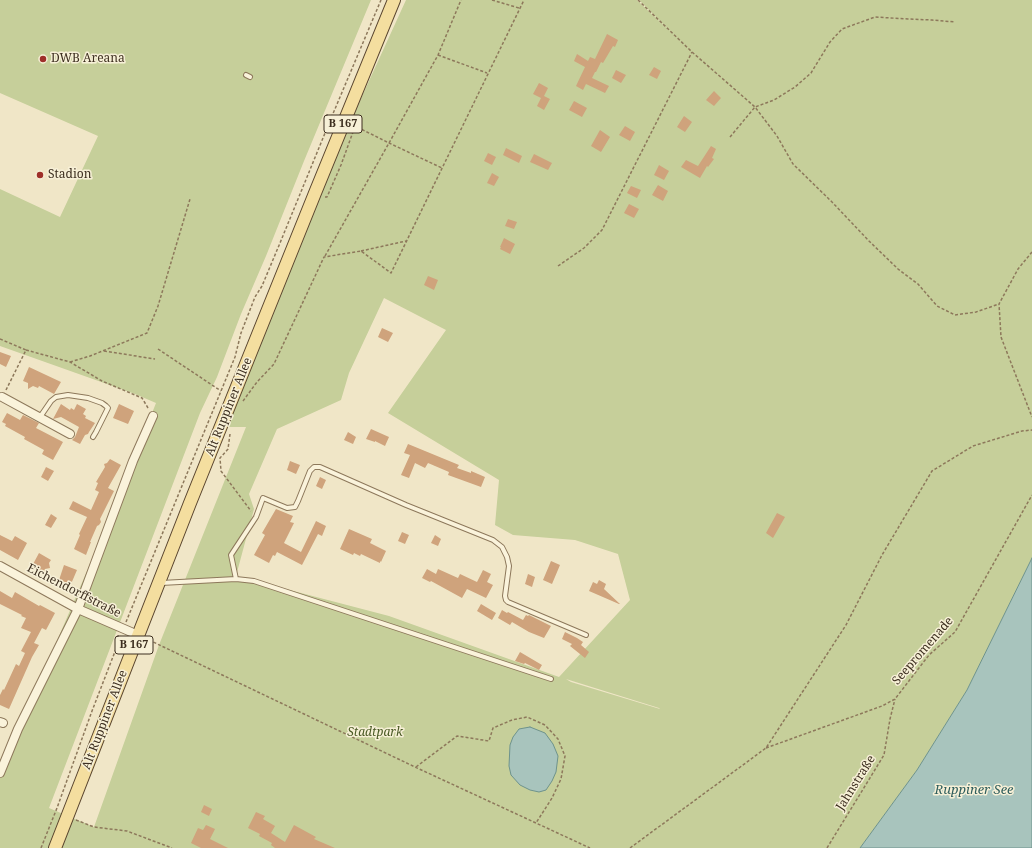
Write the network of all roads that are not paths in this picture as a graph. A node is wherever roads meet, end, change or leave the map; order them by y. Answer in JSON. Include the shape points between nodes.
{"nodes":[{"id":1,"x":394,"y":0,"type":"edge"},
{"id":2,"x":1,"y":398,"type":"edge"},
{"id":3,"x":153,"y":416,"type":"road end"},
{"id":4,"x":40,"y":418,"type":"junction"},
{"id":5,"x":70,"y":434,"type":"dead end"},
{"id":6,"x":93,"y":437,"type":"dead end"},
{"id":7,"x":0,"y":566,"type":"edge"},
{"id":8,"x":236,"y":579,"type":"junction"},
{"id":9,"x":159,"y":583,"type":"junction"},
{"id":10,"x":78,"y":609,"type":"junction"},
{"id":11,"x":138,"y":635,"type":"junction"},
{"id":12,"x":586,"y":635,"type":"dead end"},
{"id":13,"x":551,"y":679,"type":"dead end"},
{"id":14,"x":0,"y":773,"type":"edge"},
{"id":15,"x":57,"y":847,"type":"edge"}],
"edges":[{"from":1,"to":9,"type":"main road","name":"Alt Ruppiner Allee","number":"B 167"},
{"from":2,"to":4,"type":"street"},
{"from":3,"to":10,"type":"street"},
{"from":4,"to":5,"type":"street"},
{"from":4,"to":6,"type":"lane","via":[[56,397],[68,395],[102,403],[108,408],[107,412]]},
{"from":7,"to":10,"type":"street","name":"Eichendorffstraße"},
{"from":8,"to":9,"type":"lane"},
{"from":8,"to":12,"type":"lane","via":[[232,555],[256,517],[263,498],[287,508],[295,507],[310,471],[314,467],[320,467],[493,540],[502,547],[509,566],[506,600]]},
{"from":8,"to":13,"type":"lane","via":[[254,581]]},
{"from":9,"to":11,"type":"main road","name":"Alt Ruppiner Allee","number":"B 167"},
{"from":10,"to":11,"type":"street","name":"Eichendorffstraße"},
{"from":10,"to":14,"type":"street","via":[[18,729]]},
{"from":11,"to":15,"type":"main road","name":"Alt Ruppiner Allee","number":"B 167"}]}
